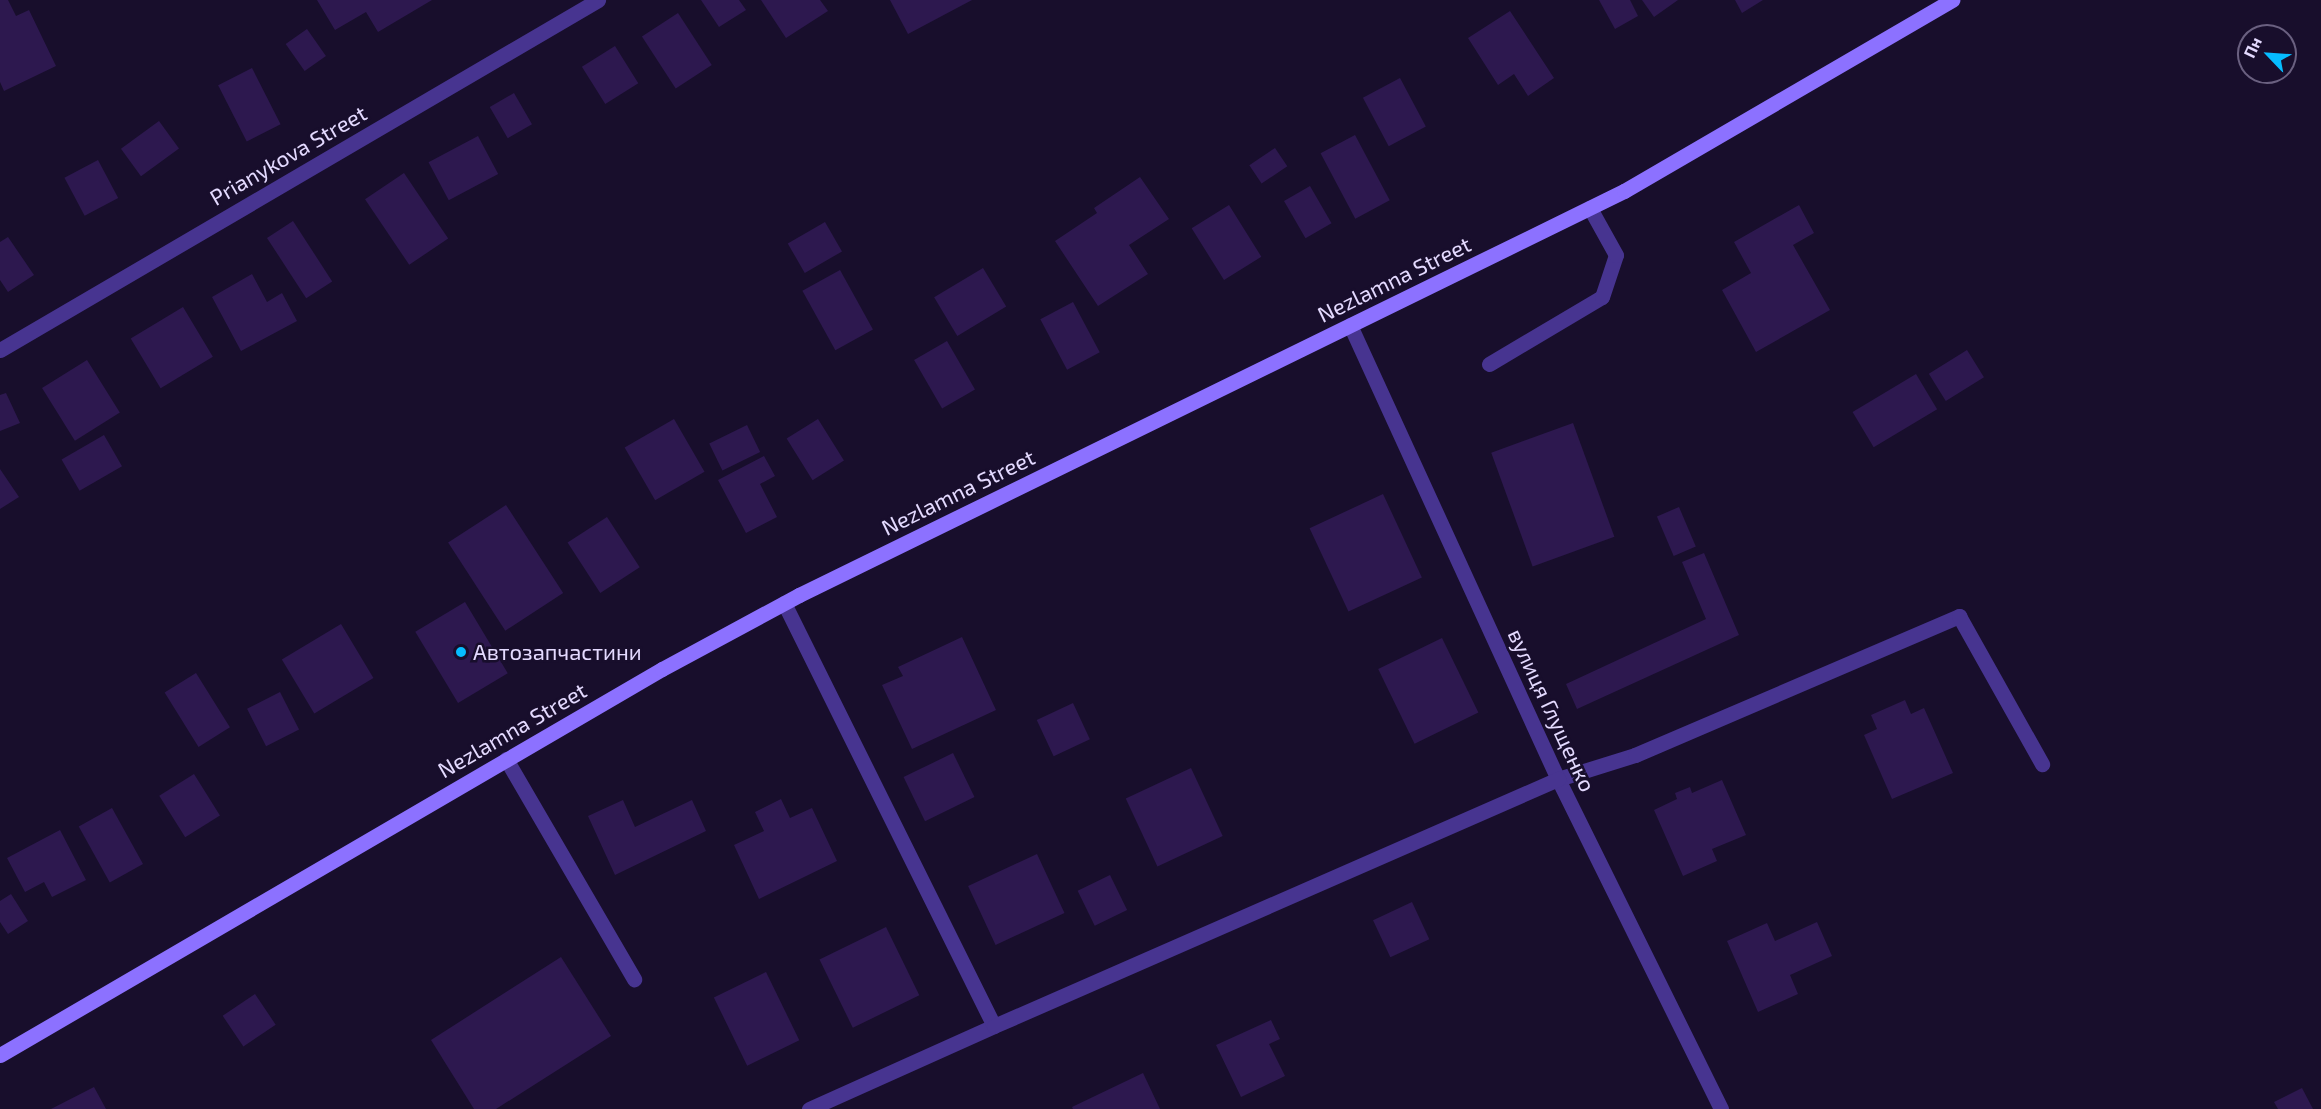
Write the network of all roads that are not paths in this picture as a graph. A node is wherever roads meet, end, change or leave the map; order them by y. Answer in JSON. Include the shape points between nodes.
{"nodes":[{"id":1,"x":598,"y":0,"type":"edge"},
{"id":2,"x":1952,"y":0,"type":"edge"},
{"id":3,"x":1590,"y":208,"type":"junction"},
{"id":4,"x":1350,"y":325,"type":"junction"},
{"id":5,"x":0,"y":350,"type":"edge"},
{"id":6,"x":1490,"y":363,"type":"dead end"},
{"id":7,"x":784,"y":603,"type":"junction"},
{"id":8,"x":506,"y":759,"type":"junction"},
{"id":9,"x":2042,"y":764,"type":"dead end"},
{"id":10,"x":1558,"y":779,"type":"junction"},
{"id":11,"x":634,"y":979,"type":"dead end"},
{"id":12,"x":994,"y":1026,"type":"junction"},
{"id":13,"x":0,"y":1055,"type":"edge"},
{"id":14,"x":809,"y":1109,"type":"edge"},
{"id":15,"x":1721,"y":1109,"type":"edge"}],
"edges":[{"from":1,"to":5,"type":"street","name":"Prianykova Street"},
{"from":2,"to":3,"type":"street","name":"Nezlamna Street"},
{"from":3,"to":4,"type":"street","name":"Nezlamna Street"},
{"from":3,"to":6,"type":"street","via":[[1616,255],[1602,297]]},
{"from":4,"to":7,"type":"street","name":"Nezlamna Street"},
{"from":4,"to":10,"type":"street","name":"вулиця Глущенко"},
{"from":7,"to":8,"type":"street","name":"Nezlamna Street"},
{"from":7,"to":12,"type":"street"},
{"from":8,"to":11,"type":"street"},
{"from":8,"to":13,"type":"street","name":"Nezlamna Street"},
{"from":9,"to":10,"type":"street","via":[[1959,616],[1635,755]]},
{"from":10,"to":12,"type":"street"},
{"from":10,"to":15,"type":"street","name":"вулиця Глущенко"},
{"from":12,"to":14,"type":"street"}]}
